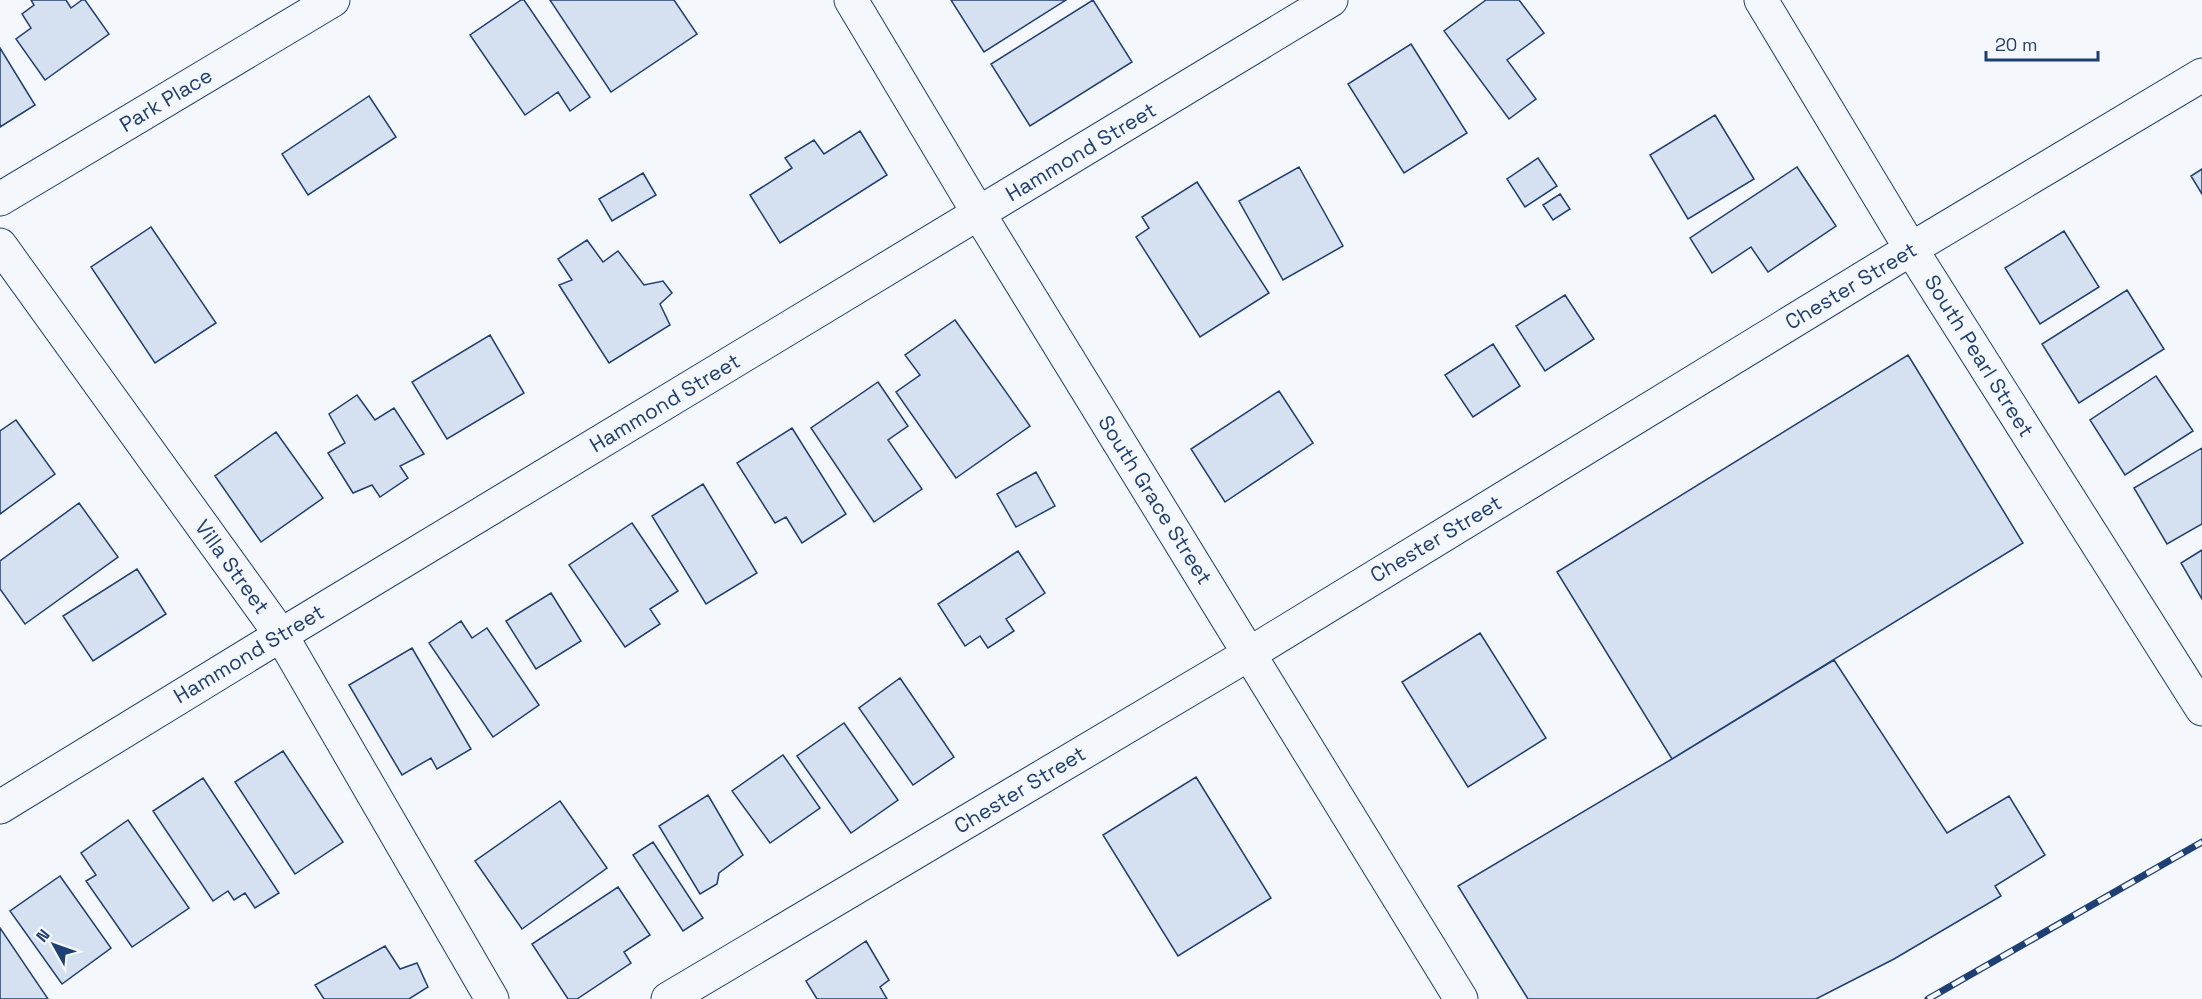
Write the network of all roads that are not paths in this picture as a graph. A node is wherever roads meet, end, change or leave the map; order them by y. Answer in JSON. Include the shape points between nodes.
{"nodes":[{"id":1,"x":333,"y":0,"type":"edge"},
{"id":2,"x":851,"y":0,"type":"edge"},
{"id":3,"x":1331,"y":0,"type":"edge"},
{"id":4,"x":1761,"y":0,"type":"edge"},
{"id":5,"x":2202,"y":75,"type":"edge"},
{"id":6,"x":0,"y":200,"type":"edge"},
{"id":7,"x":979,"y":214,"type":"junction"},
{"id":8,"x":0,"y":245,"type":"edge"},
{"id":9,"x":1911,"y":249,"type":"junction"},
{"id":10,"x":281,"y":635,"type":"junction"},
{"id":11,"x":1249,"y":654,"type":"junction"},
{"id":12,"x":2202,"y":709,"type":"edge"},
{"id":13,"x":0,"y":807,"type":"edge"},
{"id":14,"x":492,"y":999,"type":"edge"},
{"id":15,"x":668,"y":999,"type":"edge"},
{"id":16,"x":1461,"y":999,"type":"edge"}],
"edges":[{"from":1,"to":6,"type":"street","name":"Park Place"},
{"from":2,"to":7,"type":"street","name":"South Grace Street"},
{"from":3,"to":7,"type":"street","name":"Hammond Street"},
{"from":4,"to":9,"type":"street","name":"South Pearl Street"},
{"from":5,"to":9,"type":"street","name":"Chester Street"},
{"from":7,"to":10,"type":"street","name":"Hammond Street"},
{"from":7,"to":11,"type":"street","name":"South Grace Street"},
{"from":8,"to":10,"type":"street","name":"Villa Street"},
{"from":9,"to":11,"type":"street","name":"Chester Street"},
{"from":9,"to":12,"type":"street","name":"South Pearl Street"},
{"from":10,"to":13,"type":"street","name":"Hammond Street"},
{"from":10,"to":14,"type":"street","name":"Villa Street"},
{"from":11,"to":15,"type":"street","name":"Chester Street"},
{"from":11,"to":16,"type":"street","name":"South Grace Street"}]}
